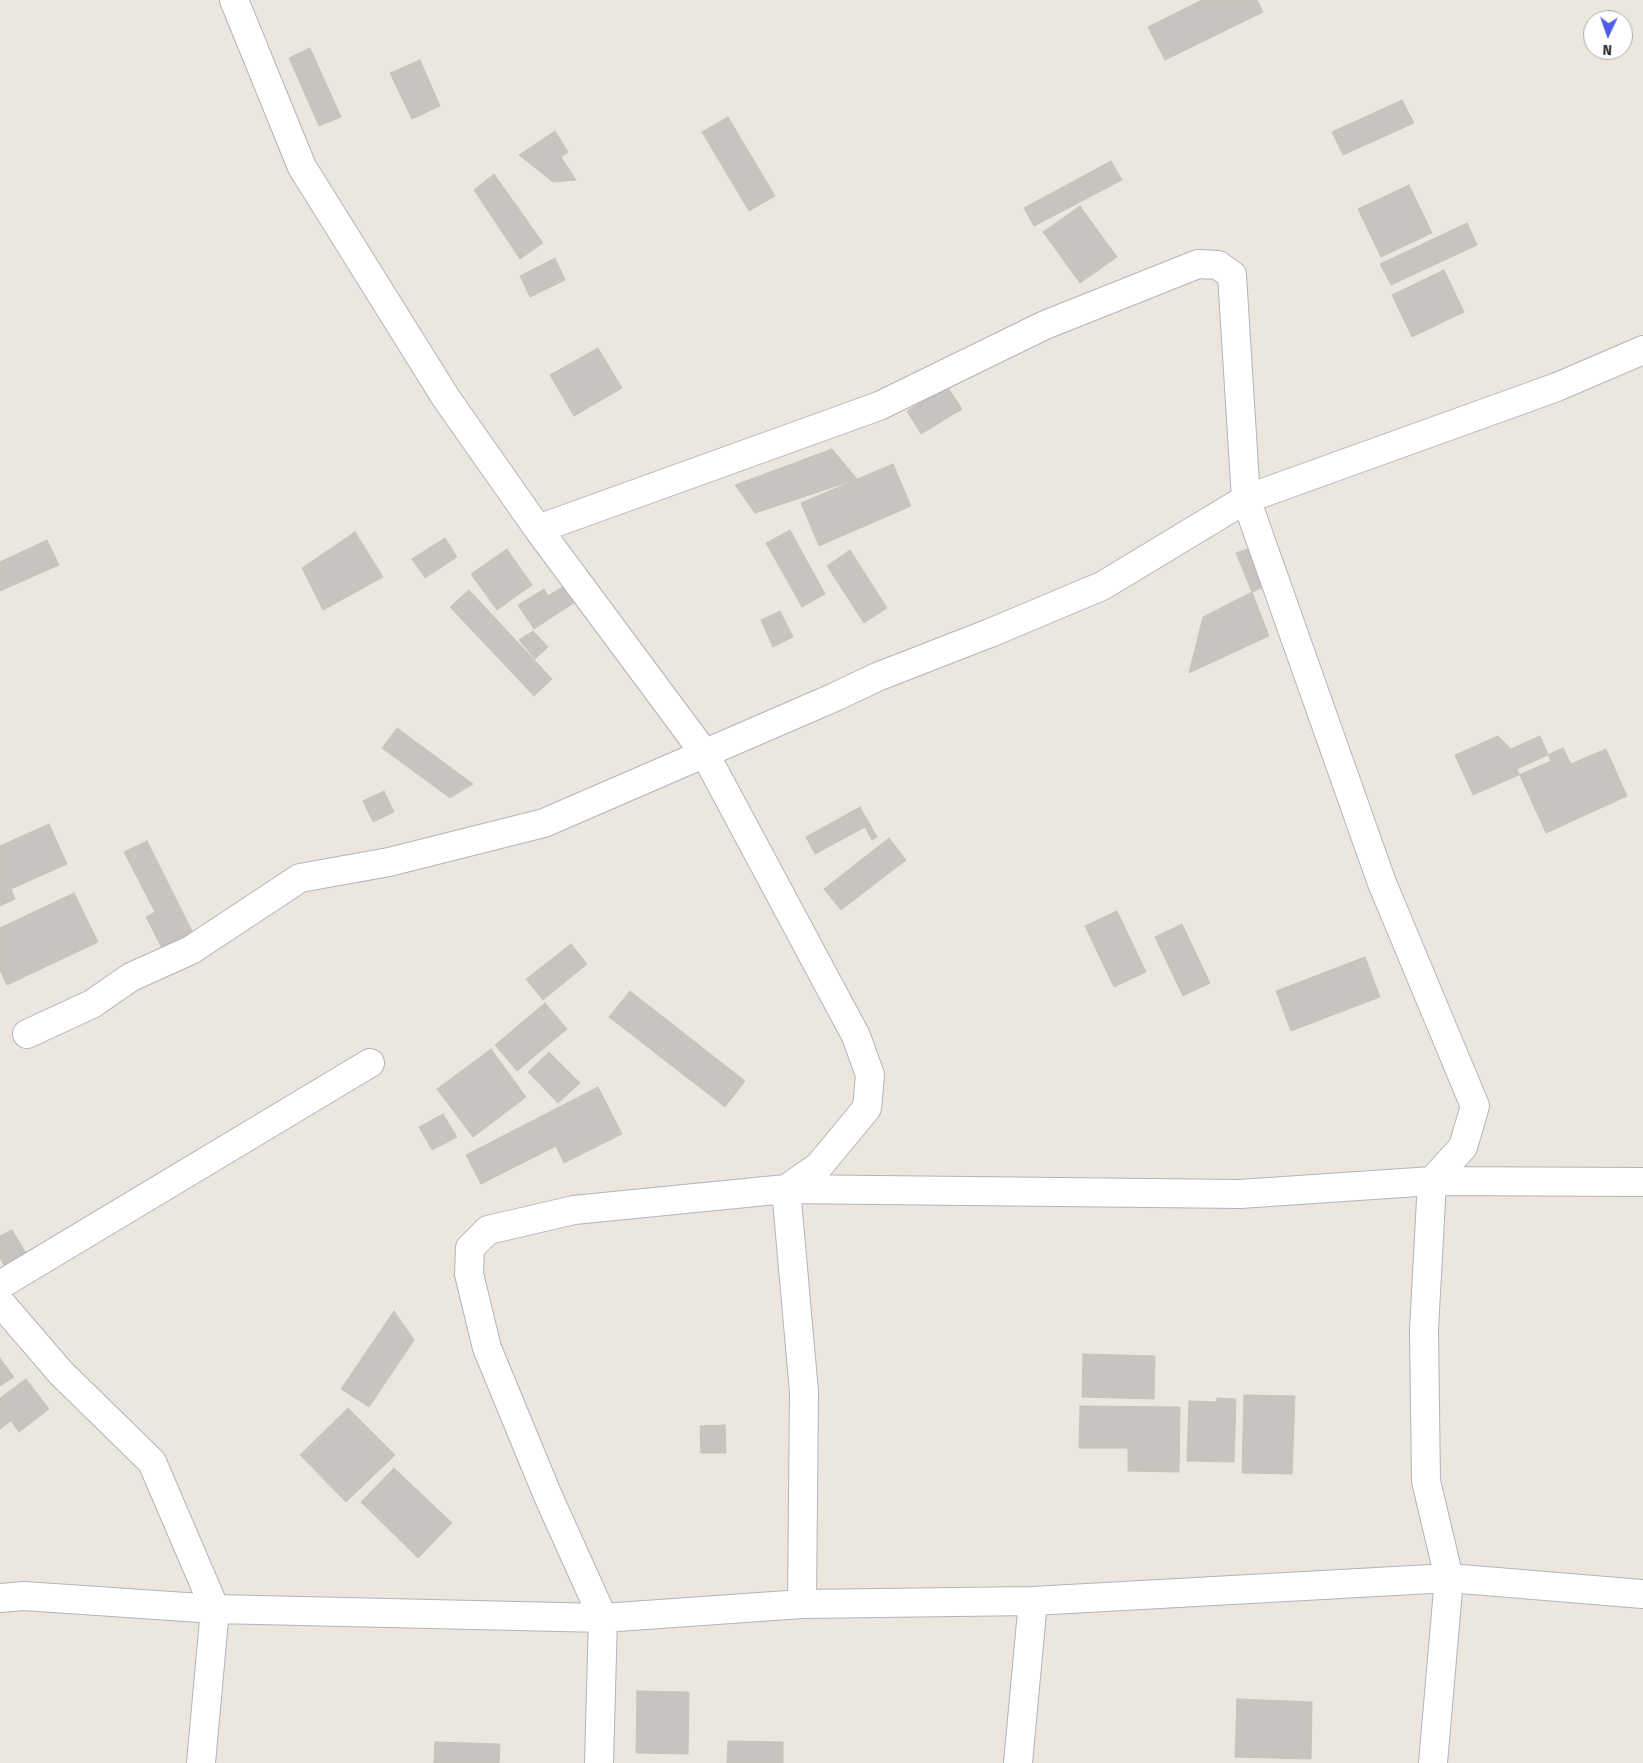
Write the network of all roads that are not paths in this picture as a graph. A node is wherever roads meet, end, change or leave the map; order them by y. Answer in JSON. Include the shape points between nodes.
{"nodes":[{"id":1,"x":234,"y":0,"type":"edge"},
{"id":2,"x":1643,"y":350,"type":"edge"},
{"id":3,"x":1246,"y":499,"type":"junction"},
{"id":4,"x":538,"y":529,"type":"junction"},
{"id":5,"x":705,"y":754,"type":"junction"},
{"id":6,"x":27,"y":1034,"type":"dead end"},
{"id":7,"x":370,"y":1063,"type":"dead end"},
{"id":8,"x":1432,"y":1181,"type":"junction"},
{"id":9,"x":1643,"y":1182,"type":"edge"},
{"id":10,"x":786,"y":1189,"type":"junction"},
{"id":11,"x":0,"y":1286,"type":"edge"},
{"id":12,"x":0,"y":1302,"type":"edge"},
{"id":13,"x":1449,"y":1578,"type":"junction"},
{"id":14,"x":1643,"y":1594,"type":"edge"},
{"id":15,"x":0,"y":1598,"type":"edge"},
{"id":16,"x":1033,"y":1601,"type":"junction"},
{"id":17,"x":802,"y":1604,"type":"junction"},
{"id":18,"x":215,"y":1609,"type":"junction"},
{"id":19,"x":602,"y":1618,"type":"junction"},
{"id":20,"x":201,"y":1763,"type":"edge"},
{"id":21,"x":599,"y":1763,"type":"edge"},
{"id":22,"x":1018,"y":1763,"type":"edge"},
{"id":23,"x":1433,"y":1763,"type":"edge"}],
"edges":[{"from":1,"to":4,"type":"street","via":[[302,167],[446,398]]},
{"from":2,"to":3,"type":"street","via":[[1557,388]]},
{"from":3,"to":4,"type":"street","via":[[1232,275],[1218,265],[1198,264],[1045,325],[879,406]]},
{"from":3,"to":5,"type":"street","via":[[1102,586],[877,677]]},
{"from":3,"to":8,"type":"street","via":[[1382,884],[1475,1106],[1463,1147]]},
{"from":4,"to":5,"type":"street"},
{"from":5,"to":6,"type":"street","via":[[544,823],[389,862],[300,878],[191,950],[131,977],[92,1004]]},
{"from":5,"to":10,"type":"street","via":[[856,1036],[870,1075],[867,1108],[818,1166]]},
{"from":7,"to":11,"type":"street"},
{"from":8,"to":9,"type":"street"},
{"from":8,"to":10,"type":"street","via":[[1240,1194]]},
{"from":8,"to":13,"type":"street","via":[[1424,1330],[1426,1481]]},
{"from":10,"to":17,"type":"street","via":[[804,1392]]},
{"from":10,"to":19,"type":"street","via":[[574,1210],[488,1230],[470,1248],[469,1274],[487,1348]]},
{"from":12,"to":18,"type":"street","via":[[61,1373],[152,1462]]},
{"from":13,"to":14,"type":"street"},
{"from":13,"to":16,"type":"street"},
{"from":13,"to":23,"type":"street"},
{"from":15,"to":18,"type":"street","via":[[24,1596]]},
{"from":16,"to":17,"type":"street"},
{"from":16,"to":22,"type":"street"},
{"from":17,"to":19,"type":"street"},
{"from":18,"to":19,"type":"street"},
{"from":18,"to":20,"type":"street"},
{"from":19,"to":21,"type":"street"}]}
